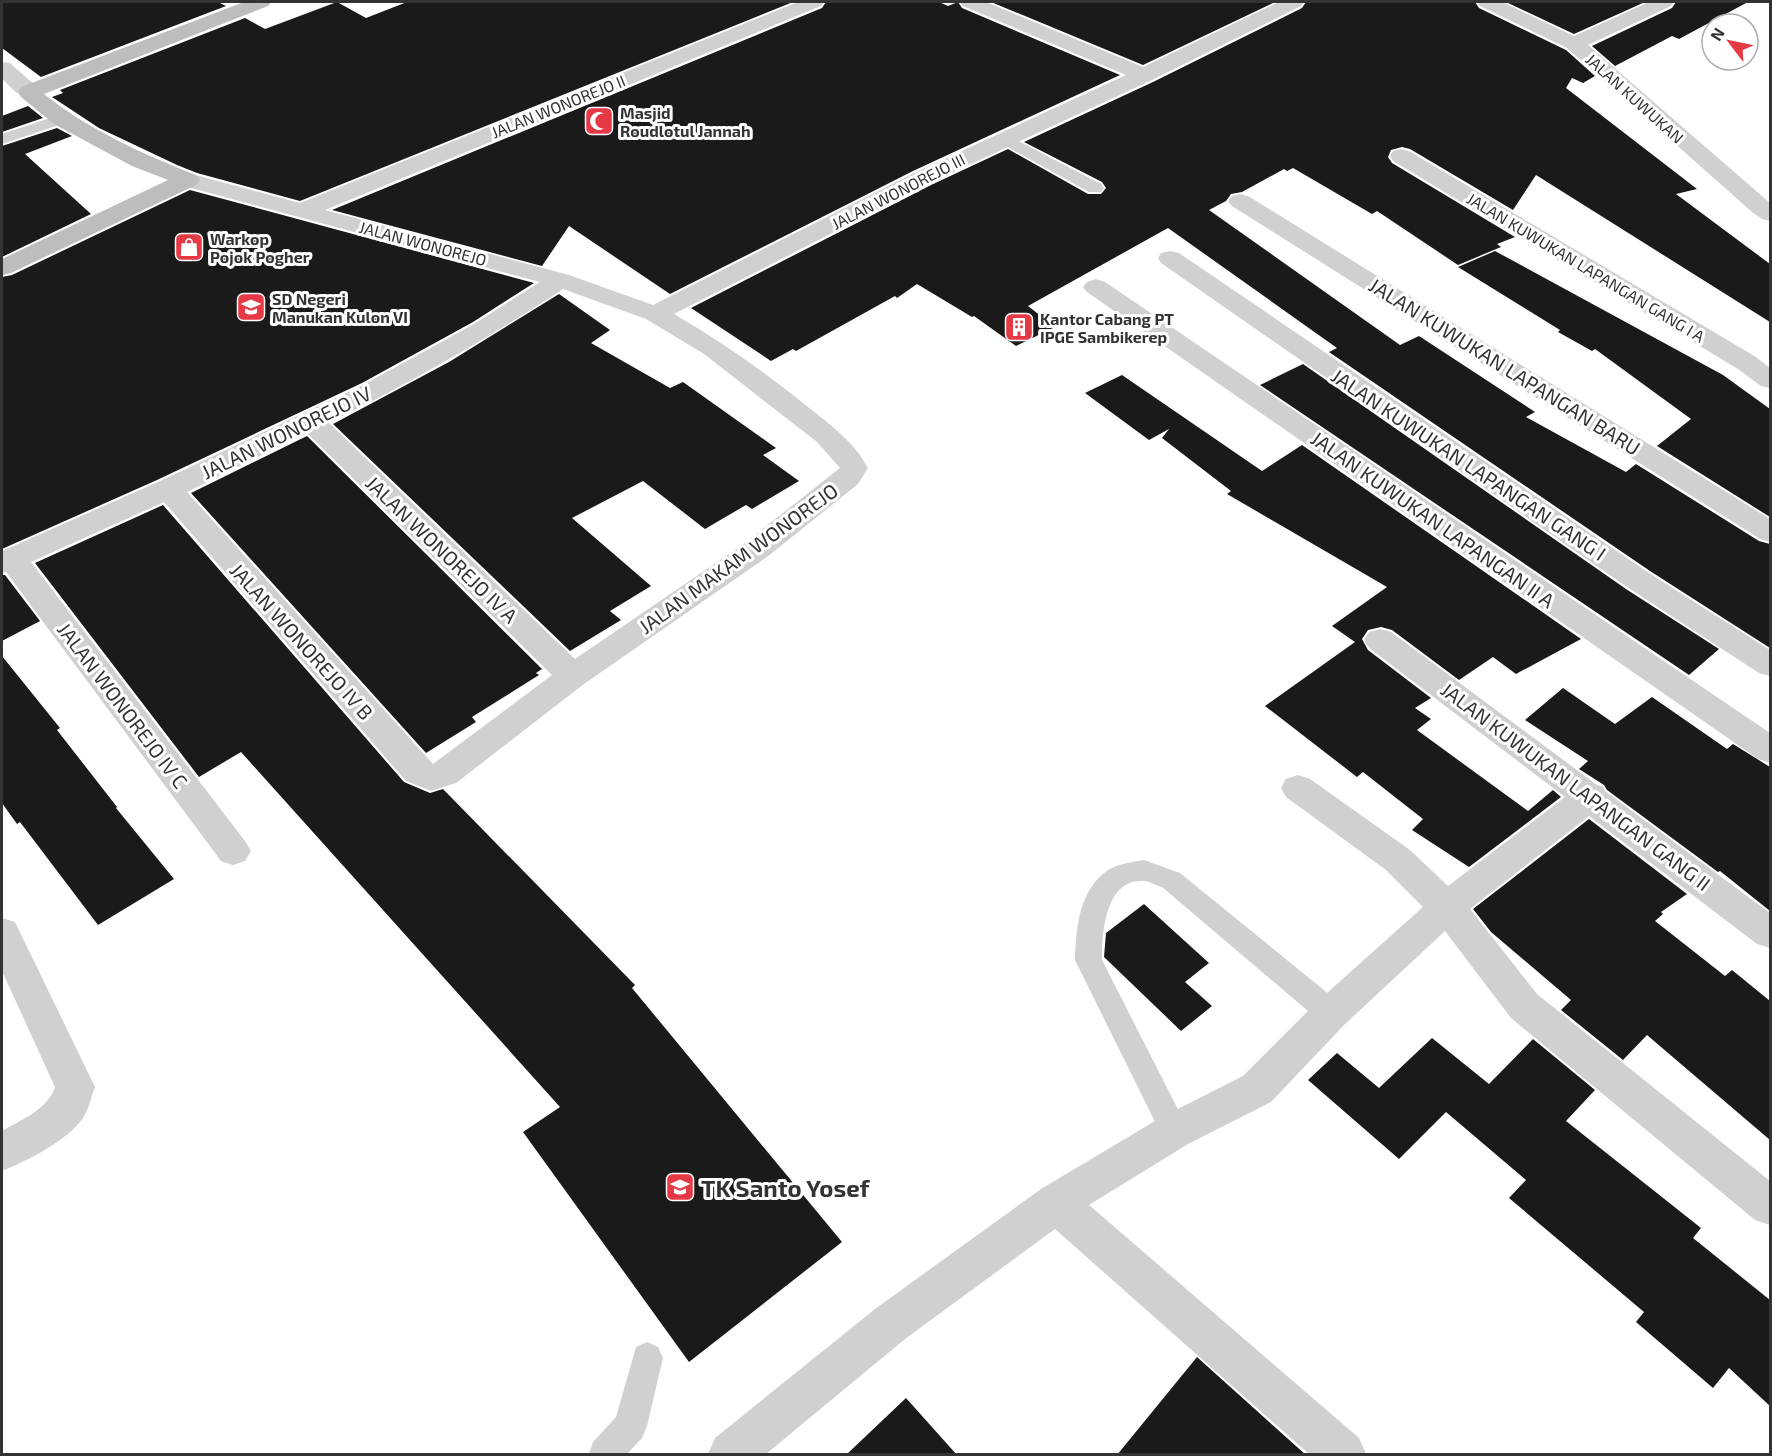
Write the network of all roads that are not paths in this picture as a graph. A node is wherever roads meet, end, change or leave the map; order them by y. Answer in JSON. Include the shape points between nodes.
{"nodes":[{"id":1,"x":261,"y":2,"type":"edge"},
{"id":2,"x":814,"y":2,"type":"edge"},
{"id":3,"x":970,"y":2,"type":"edge"},
{"id":4,"x":1294,"y":2,"type":"edge"},
{"id":5,"x":1487,"y":2,"type":"edge"},
{"id":6,"x":1664,"y":2,"type":"edge"},
{"id":7,"x":1574,"y":44,"type":"junction"},
{"id":8,"x":2,"y":68,"type":"edge"},
{"id":9,"x":1144,"y":75,"type":"junction"},
{"id":10,"x":28,"y":92,"type":"junction"},
{"id":11,"x":62,"y":119,"type":"junction"},
{"id":12,"x":1003,"y":138,"type":"junction"},
{"id":13,"x":2,"y":140,"type":"edge"},
{"id":14,"x":1401,"y":156,"type":"dead end"},
{"id":15,"x":188,"y":180,"type":"junction"},
{"id":16,"x":1095,"y":188,"type":"dead end"},
{"id":17,"x":1240,"y":201,"type":"dead end"},
{"id":18,"x":302,"y":211,"type":"junction"},
{"id":19,"x":1770,"y":214,"type":"edge"},
{"id":20,"x":1170,"y":258,"type":"dead end"},
{"id":21,"x":2,"y":268,"type":"edge"},
{"id":22,"x":560,"y":280,"type":"junction"},
{"id":23,"x":1096,"y":286,"type":"dead end"},
{"id":24,"x":656,"y":314,"type":"junction"},
{"id":25,"x":1770,"y":380,"type":"edge"},
{"id":26,"x":311,"y":421,"type":"junction"},
{"id":27,"x":168,"y":489,"type":"junction"},
{"id":28,"x":1770,"y":532,"type":"edge"},
{"id":29,"x":7,"y":561,"type":"edge"},
{"id":30,"x":1380,"y":640,"type":"dead end"},
{"id":31,"x":1770,"y":665,"type":"edge"},
{"id":32,"x":573,"y":676,"type":"junction"},
{"id":33,"x":1770,"y":750,"type":"edge"},
{"id":34,"x":444,"y":774,"type":"joint"},
{"id":35,"x":1298,"y":788,"type":"dead end"},
{"id":36,"x":1591,"y":796,"type":"junction"},
{"id":37,"x":233,"y":851,"type":"dead end"},
{"id":38,"x":1447,"y":908,"type":"junction"},
{"id":39,"x":1770,"y":933,"type":"edge"},
{"id":40,"x":7,"y":957,"type":"edge"},
{"id":41,"x":1331,"y":1013,"type":"junction"},
{"id":42,"x":1174,"y":1131,"type":"junction"},
{"id":43,"x":2,"y":1152,"type":"edge"},
{"id":44,"x":1056,"y":1203,"type":"junction"},
{"id":45,"x":1770,"y":1206,"type":"edge"},
{"id":46,"x":647,"y":1358,"type":"dead end"},
{"id":47,"x":605,"y":1455,"type":"edge"},
{"id":48,"x":731,"y":1455,"type":"edge"},
{"id":49,"x":1343,"y":1455,"type":"edge"}],
"edges":[{"from":1,"to":10,"type":"street"},
{"from":2,"to":18,"type":"street","name":"JALAN WONOREJO II"},
{"from":3,"to":9,"type":"street"},
{"from":4,"to":9,"type":"street","name":"JALAN WONOREJO III"},
{"from":5,"to":7,"type":"street","name":"JALAN KUWUKAN"},
{"from":6,"to":7,"type":"street"},
{"from":7,"to":19,"type":"street","name":"JALAN KUWUKAN"},
{"from":8,"to":10,"type":"street"},
{"from":9,"to":12,"type":"street","name":"JALAN WONOREJO III"},
{"from":10,"to":11,"type":"street","name":"JALAN WONOREJO"},
{"from":11,"to":13,"type":"lane"},
{"from":11,"to":15,"type":"street","name":"JALAN WONOREJO"},
{"from":12,"to":16,"type":"lane"},
{"from":12,"to":24,"type":"street","name":"JALAN WONOREJO III"},
{"from":14,"to":25,"type":"street","name":"JALAN KUWUKAN LAPANGAN GANG I A"},
{"from":15,"to":18,"type":"street","name":"JALAN WONOREJO"},
{"from":15,"to":21,"type":"street"},
{"from":17,"to":28,"type":"street","name":"JALAN KUWUKAN LAPANGAN BARU"},
{"from":18,"to":22,"type":"street","name":"JALAN WONOREJO"},
{"from":20,"to":31,"type":"street","name":"JALAN KUWUKAN LAPANGAN GANG I","via":[[1628,573]]},
{"from":22,"to":24,"type":"street","name":"JALAN WONOREJO"},
{"from":22,"to":26,"type":"street","name":"JALAN WONOREJO IV","via":[[424,364]]},
{"from":23,"to":33,"type":"street","name":"JALAN KUWUKAN LAPANGAN II A"},
{"from":24,"to":32,"type":"street","name":"JALAN MAKAM WONOREJO","via":[[752,376],[827,436],[854,468],[848,477],[756,550]]},
{"from":26,"to":27,"type":"street","name":"JALAN WONOREJO IV"},
{"from":26,"to":32,"type":"street","name":"JALAN WONOREJO IV A"},
{"from":27,"to":29,"type":"street","name":"JALAN WONOREJO IV"},
{"from":27,"to":34,"type":"street","name":"JALAN WONOREJO IV B","via":[[418,772],[431,778]]},
{"from":29,"to":37,"type":"street","name":"JALAN WONOREJO IV C"},
{"from":30,"to":36,"type":"street","name":"JALAN KUWUKAN LAPANGAN GANG II"},
{"from":32,"to":34,"type":"street","name":"JALAN MAKAM WONOREJO"},
{"from":35,"to":38,"type":"street","via":[[1398,860]]},
{"from":36,"to":38,"type":"street"},
{"from":36,"to":39,"type":"street","name":"JALAN KUWUKAN LAPANGAN GANG II"},
{"from":38,"to":41,"type":"street"},
{"from":38,"to":45,"type":"street","via":[[1524,1006]]},
{"from":40,"to":43,"type":"street","via":[[75,1087],[69,1105],[53,1122]]},
{"from":41,"to":42,"type":"street","via":[[1257,1089]]},
{"from":41,"to":42,"type":"lane","via":[[1171,880],[1144,870],[1118,877],[1099,894],[1089,933],[1088,960]]},
{"from":42,"to":44,"type":"street"},
{"from":44,"to":48,"type":"street","via":[[890,1324]]},
{"from":44,"to":49,"type":"street"},
{"from":46,"to":47,"type":"lane","via":[[630,1426]]}]}
